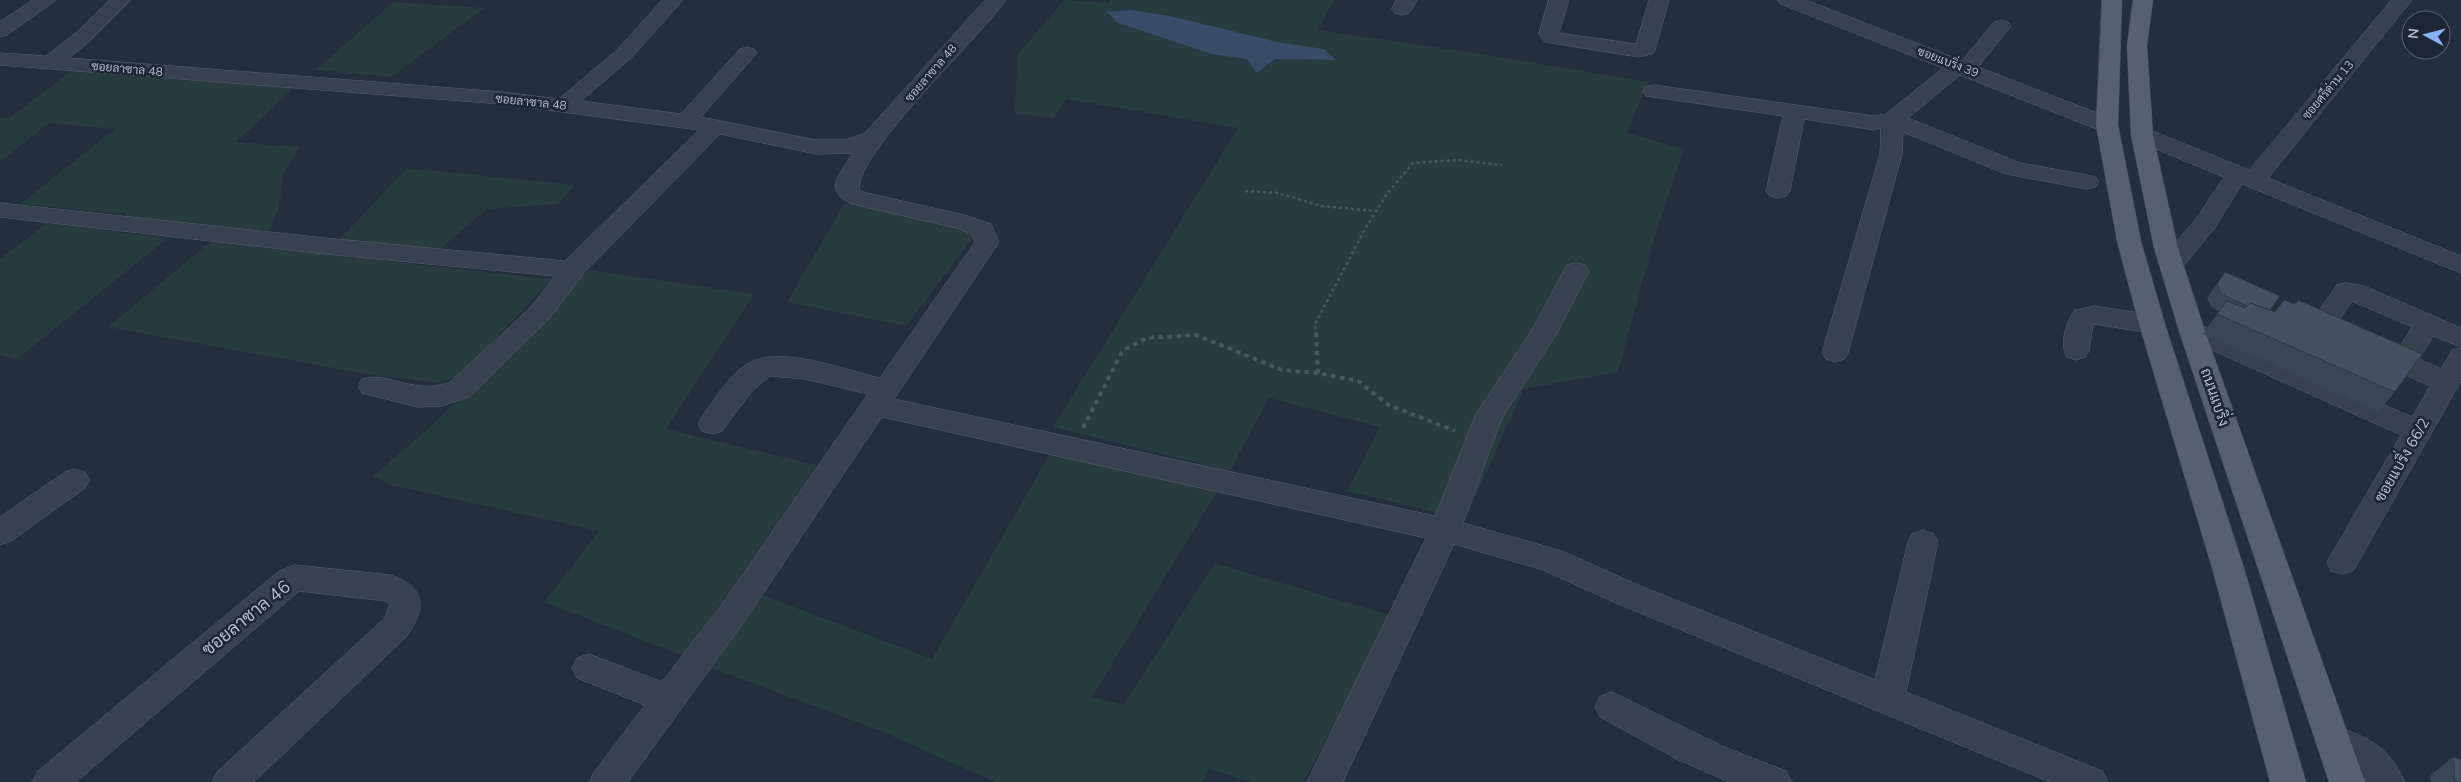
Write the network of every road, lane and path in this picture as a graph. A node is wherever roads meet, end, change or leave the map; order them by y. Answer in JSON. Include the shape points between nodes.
{"nodes":[{"id":1,"x":46,"y":0,"type":"edge"},
{"id":2,"x":121,"y":0,"type":"edge"},
{"id":3,"x":673,"y":0,"type":"edge"},
{"id":4,"x":996,"y":0,"type":"edge"},
{"id":5,"x":1559,"y":0,"type":"edge"},
{"id":6,"x":1659,"y":0,"type":"edge"},
{"id":7,"x":2112,"y":0,"type":"edge"},
{"id":8,"x":2143,"y":0,"type":"edge"},
{"id":9,"x":2402,"y":0,"type":"edge"},
{"id":10,"x":1803,"y":2,"type":"edge"},
{"id":11,"x":2001,"y":26,"type":"dead end"},
{"id":12,"x":0,"y":31,"type":"edge"},
{"id":13,"x":747,"y":53,"type":"dead end"},
{"id":14,"x":0,"y":59,"type":"edge"},
{"id":15,"x":50,"y":63,"type":"junction"},
{"id":16,"x":1962,"y":68,"type":"junction"},
{"id":17,"x":1654,"y":91,"type":"dead end"},
{"id":18,"x":564,"y":105,"type":"junction"},
{"id":19,"x":1795,"y":112,"type":"junction"},
{"id":20,"x":686,"y":120,"type":"junction"},
{"id":21,"x":1893,"y":120,"type":"junction"},
{"id":22,"x":2107,"y":125,"type":"junction"},
{"id":23,"x":715,"y":127,"type":"junction"},
{"id":24,"x":2142,"y":135,"type":"junction"},
{"id":25,"x":873,"y":138,"type":"junction"},
{"id":26,"x":1502,"y":165,"type":"dead end"},
{"id":27,"x":2245,"y":177,"type":"junction"},
{"id":28,"x":2088,"y":182,"type":"dead end"},
{"id":29,"x":1778,"y":191,"type":"dead end"},
{"id":30,"x":1245,"y":192,"type":"dead end"},
{"id":31,"x":0,"y":210,"type":"edge"},
{"id":32,"x":1377,"y":210,"type":"junction"},
{"id":33,"x":2171,"y":264,"type":"junction"},
{"id":34,"x":2461,"y":265,"type":"edge"},
{"id":35,"x":576,"y":266,"type":"junction"},
{"id":36,"x":1576,"y":271,"type":"dead end"},
{"id":37,"x":2152,"y":324,"type":"junction"},
{"id":38,"x":2428,"y":324,"type":"junction"},
{"id":39,"x":2192,"y":331,"type":"junction"},
{"id":40,"x":2461,"y":338,"type":"edge"},
{"id":41,"x":2076,"y":351,"type":"dead end"},
{"id":42,"x":1835,"y":352,"type":"dead end"},
{"id":43,"x":2461,"y":357,"type":"edge"},
{"id":44,"x":2404,"y":363,"type":"junction"},
{"id":45,"x":1318,"y":373,"type":"junction"},
{"id":46,"x":2446,"y":382,"type":"junction"},
{"id":47,"x":372,"y":386,"type":"dead end"},
{"id":48,"x":880,"y":397,"type":"junction"},
{"id":49,"x":712,"y":424,"type":"dead end"},
{"id":50,"x":2418,"y":431,"type":"junction"},
{"id":51,"x":1480,"y":440,"type":"junction"},
{"id":52,"x":1073,"y":449,"type":"junction"},
{"id":53,"x":75,"y":480,"type":"dead end"},
{"id":54,"x":1445,"y":530,"type":"junction"},
{"id":55,"x":0,"y":533,"type":"edge"},
{"id":56,"x":1923,"y":542,"type":"dead end"},
{"id":57,"x":2342,"y":562,"type":"dead end"},
{"id":58,"x":589,"y":668,"type":"dead end"},
{"id":59,"x":669,"y":699,"type":"junction"},
{"id":60,"x":1887,"y":700,"type":"junction"},
{"id":61,"x":1612,"y":707,"type":"dead end"},
{"id":62,"x":2335,"y":742,"type":"junction"},
{"id":63,"x":50,"y":782,"type":"edge"},
{"id":64,"x":230,"y":782,"type":"edge"},
{"id":65,"x":607,"y":782,"type":"edge"},
{"id":66,"x":1325,"y":782,"type":"edge"},
{"id":67,"x":1774,"y":782,"type":"edge"},
{"id":68,"x":2090,"y":782,"type":"edge"},
{"id":69,"x":2288,"y":782,"type":"edge"},
{"id":70,"x":2348,"y":782,"type":"edge"},
{"id":71,"x":2387,"y":782,"type":"edge"}],
"edges":[{"from":1,"to":12,"type":"street"},
{"from":2,"to":15,"type":"street"},
{"from":3,"to":18,"type":"street","via":[[624,54]]},
{"from":4,"to":25,"type":"street","name":"ซอยลาซาล 48"},
{"from":5,"to":6,"type":"street","via":[[1549,34],[1552,38],[1639,52],[1645,50]]},
{"from":7,"to":22,"type":"main road"},
{"from":8,"to":24,"type":"main road","name":"ถนนแบริ่ง","via":[[2137,46]]},
{"from":9,"to":27,"type":"street","name":"ซอยศรีด่าน 13"},
{"from":10,"to":16,"type":"street","name":"ซอยแบริ่ง 39"},
{"from":11,"to":16,"type":"street"},
{"from":13,"to":20,"type":"street"},
{"from":14,"to":15,"type":"street","name":"ซอยลาซาล 48"},
{"from":15,"to":18,"type":"street","name":"ซอยลาซาล 48"},
{"from":16,"to":21,"type":"street"},
{"from":16,"to":22,"type":"street","name":"ซอยแบริ่ง 39"},
{"from":17,"to":19,"type":"street"},
{"from":18,"to":20,"type":"street","name":"ซอยลาซาล 48"},
{"from":19,"to":21,"type":"street","via":[[1874,123]]},
{"from":19,"to":29,"type":"street"},
{"from":20,"to":23,"type":"street","name":"ซอยลาซาล 48"},
{"from":21,"to":28,"type":"street","via":[[2014,169]]},
{"from":21,"to":42,"type":"street","via":[[1891,154]]},
{"from":22,"to":37,"type":"main road","via":[[2129,241]]},
{"from":23,"to":25,"type":"street","name":"ซอยลาซาล 48","via":[[816,147],[848,147]]},
{"from":23,"to":35,"type":"street"},
{"from":24,"to":27,"type":"street"},
{"from":24,"to":33,"type":"main road","name":"ถนนแบริ่ง"},
{"from":25,"to":48,"type":"street","via":[[847,181],[848,194],[964,222],[982,229],[988,242]]},
{"from":26,"to":32,"type":"path","via":[[1474,158],[1413,163]]},
{"from":27,"to":33,"type":"street","name":"ซอยศรีด่าน 13"},
{"from":27,"to":34,"type":"street"},
{"from":30,"to":32,"type":"path","via":[[1278,193],[1322,206]]},
{"from":31,"to":35,"type":"street","via":[[344,248],[566,269]]},
{"from":32,"to":45,"type":"path","via":[[1315,324]]},
{"from":33,"to":39,"type":"main road","name":"ถนนแบริ่ง"},
{"from":35,"to":47,"type":"street","via":[[539,314],[460,389],[442,396],[418,397]]},
{"from":36,"to":51,"type":"street","via":[[1544,333],[1488,416]]},
{"from":37,"to":41,"type":"street","via":[[2082,316]]},
{"from":37,"to":69,"type":"main road","via":[[2228,568]]},
{"from":38,"to":40,"type":"street"},
{"from":38,"to":44,"type":"street"},
{"from":38,"to":44,"type":"street","via":[[2349,291],[2345,292],[2322,325]]},
{"from":39,"to":50,"type":"street"},
{"from":39,"to":62,"type":"main road","name":"ถนนแบริ่ง"},
{"from":43,"to":46,"type":"street","name":"ซอยแบริ่ง 66/2"},
{"from":44,"to":46,"type":"street"},
{"from":45,"to":51,"type":"path","via":[[1358,381],[1389,405]]},
{"from":45,"to":52,"type":"path","via":[[1282,370],[1196,335],[1147,338],[1122,350]]},
{"from":46,"to":50,"type":"street","name":"ซอยแบริ่ง 66/2"},
{"from":48,"to":49,"type":"street","via":[[785,366],[765,367],[747,380]]},
{"from":48,"to":52,"type":"street"},
{"from":48,"to":59,"type":"street","via":[[730,617]]},
{"from":50,"to":57,"type":"street","name":"ซอยแบริ่ง 66/2"},
{"from":51,"to":54,"type":"street"},
{"from":52,"to":54,"type":"street"},
{"from":53,"to":55,"type":"street"},
{"from":54,"to":60,"type":"street","via":[[1551,560]]},
{"from":54,"to":66,"type":"street"},
{"from":56,"to":60,"type":"street"},
{"from":58,"to":59,"type":"street"},
{"from":59,"to":65,"type":"street"},
{"from":60,"to":68,"type":"street"},
{"from":61,"to":67,"type":"street","via":[[1692,750],[1742,773]]},
{"from":62,"to":70,"type":"main road","name":"ถนนแบริ่ง"},
{"from":62,"to":71,"type":"street","via":[[2370,758]]},
{"from":63,"to":64,"type":"street","name":"ซอยลาซาล 46","via":[[289,581],[295,578],[390,588],[401,593],[405,611],[396,627]]}]}
